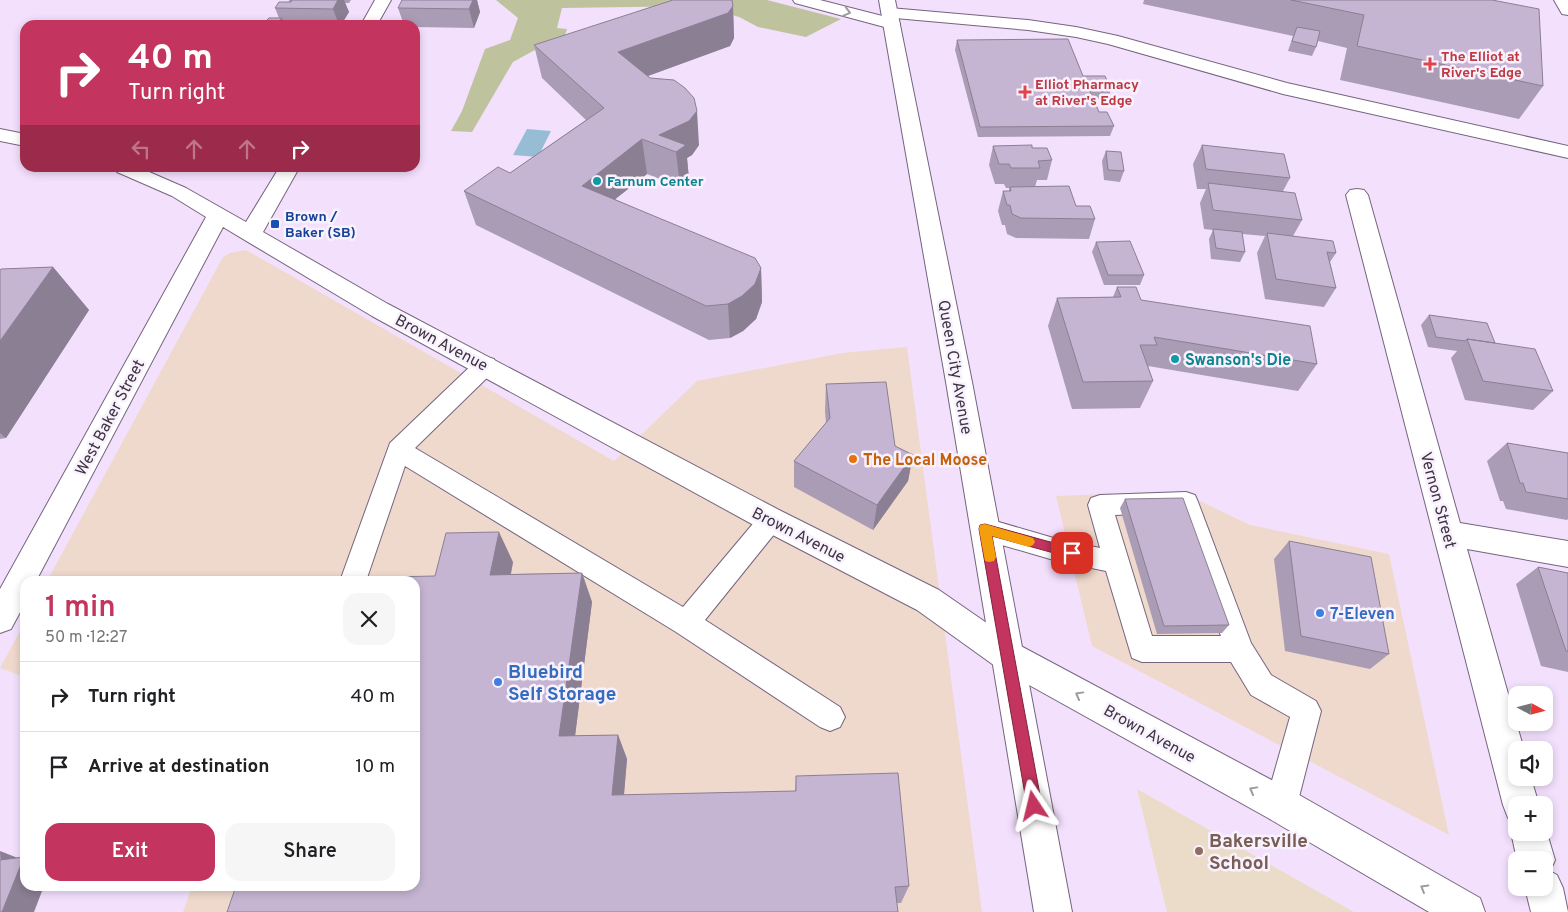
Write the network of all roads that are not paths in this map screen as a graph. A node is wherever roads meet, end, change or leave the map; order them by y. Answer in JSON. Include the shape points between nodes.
{"nodes":[{"id":1,"x":383,"y":0,"type":"edge"},
{"id":2,"x":801,"y":0,"type":"edge"},
{"id":3,"x":1562,"y":0,"type":"edge"},
{"id":4,"x":888,"y":8,"type":"edge"},
{"id":5,"x":1568,"y":10,"type":"edge"},
{"id":6,"x":372,"y":20,"type":"edge"},
{"id":7,"x":1568,"y":152,"type":"edge"},
{"id":8,"x":133,"y":172,"type":"edge"},
{"id":9,"x":287,"y":172,"type":"edge"},
{"id":10,"x":1357,"y":195,"type":"dead end"},
{"id":11,"x":218,"y":216,"type":"junction"},
{"id":12,"x":251,"y":233,"type":"junction"},
{"id":13,"x":486,"y":365,"type":"junction"},
{"id":14,"x":398,"y":450,"type":"junction"},
{"id":15,"x":771,"y":520,"type":"junction"},
{"id":16,"x":985,"y":529,"type":"junction"},
{"id":17,"x":1448,"y":532,"type":"junction"},
{"id":18,"x":1119,"y":547,"type":"junction"},
{"id":19,"x":1568,"y":554,"type":"edge"},
{"id":20,"x":23,"y":576,"type":"edge"},
{"id":21,"x":355,"y":576,"type":"edge"},
{"id":22,"x":20,"y":582,"type":"edge"},
{"id":23,"x":0,"y":619,"type":"edge"},
{"id":24,"x":686,"y":623,"type":"junction"},
{"id":25,"x":1240,"y":649,"type":"junction"},
{"id":26,"x":1006,"y":655,"type":"junction"},
{"id":27,"x":830,"y":717,"type":"dead end"},
{"id":28,"x":1520,"y":796,"type":"edge"},
{"id":29,"x":1282,"y":805,"type":"junction"},
{"id":30,"x":1546,"y":896,"type":"edge"},
{"id":31,"x":1053,"y":912,"type":"edge"},
{"id":32,"x":1466,"y":912,"type":"edge"},
{"id":33,"x":1550,"y":912,"type":"edge"}],
"edges":[{"from":1,"to":6,"type":"street"},
{"from":2,"to":4,"type":"street","one_way":true},
{"from":3,"to":5,"type":"street"},
{"from":4,"to":7,"type":"street","via":[[1076,32],[1283,88]]},
{"from":4,"to":16,"type":"street","name":"Queen City Avenue"},
{"from":8,"to":11,"type":"street","name":"Brown Avenue","via":[[179,192]]},
{"from":9,"to":12,"type":"street"},
{"from":10,"to":17,"type":"street","name":"Vernon Street"},
{"from":11,"to":12,"type":"street","name":"Brown Avenue"},
{"from":11,"to":20,"type":"street","name":"West Baker Street"},
{"from":12,"to":13,"type":"street","name":"Brown Avenue","via":[[380,310]]},
{"from":13,"to":14,"type":"lane"},
{"from":13,"to":15,"type":"street","name":"Brown Avenue"},
{"from":14,"to":21,"type":"lane"},
{"from":14,"to":24,"type":"lane"},
{"from":15,"to":24,"type":"lane"},
{"from":15,"to":26,"type":"street","name":"Brown Avenue","via":[[928,600]]},
{"from":16,"to":18,"type":"lane","via":[[1057,550]]},
{"from":16,"to":26,"type":"street","name":"Queen City Avenue"},
{"from":17,"to":19,"type":"street"},
{"from":17,"to":28,"type":"street","name":"Vernon Street"},
{"from":18,"to":25,"type":"lane","via":[[1137,597],[1142,649]]},
{"from":18,"to":25,"type":"lane","via":[[1100,505],[1186,502],[1194,539],[1214,595]]},
{"from":22,"to":23,"type":"street","name":"West Baker Street"},
{"from":24,"to":27,"type":"lane"},
{"from":25,"to":29,"type":"lane","via":[[1261,685],[1306,711]]},
{"from":29,"to":26,"type":"street","name":"Brown Avenue","one_way":true},
{"from":26,"to":31,"type":"street","name":"Queen City Avenue"},
{"from":32,"to":29,"type":"street","name":"Brown Avenue","one_way":true},
{"from":30,"to":33,"type":"street"}]}
